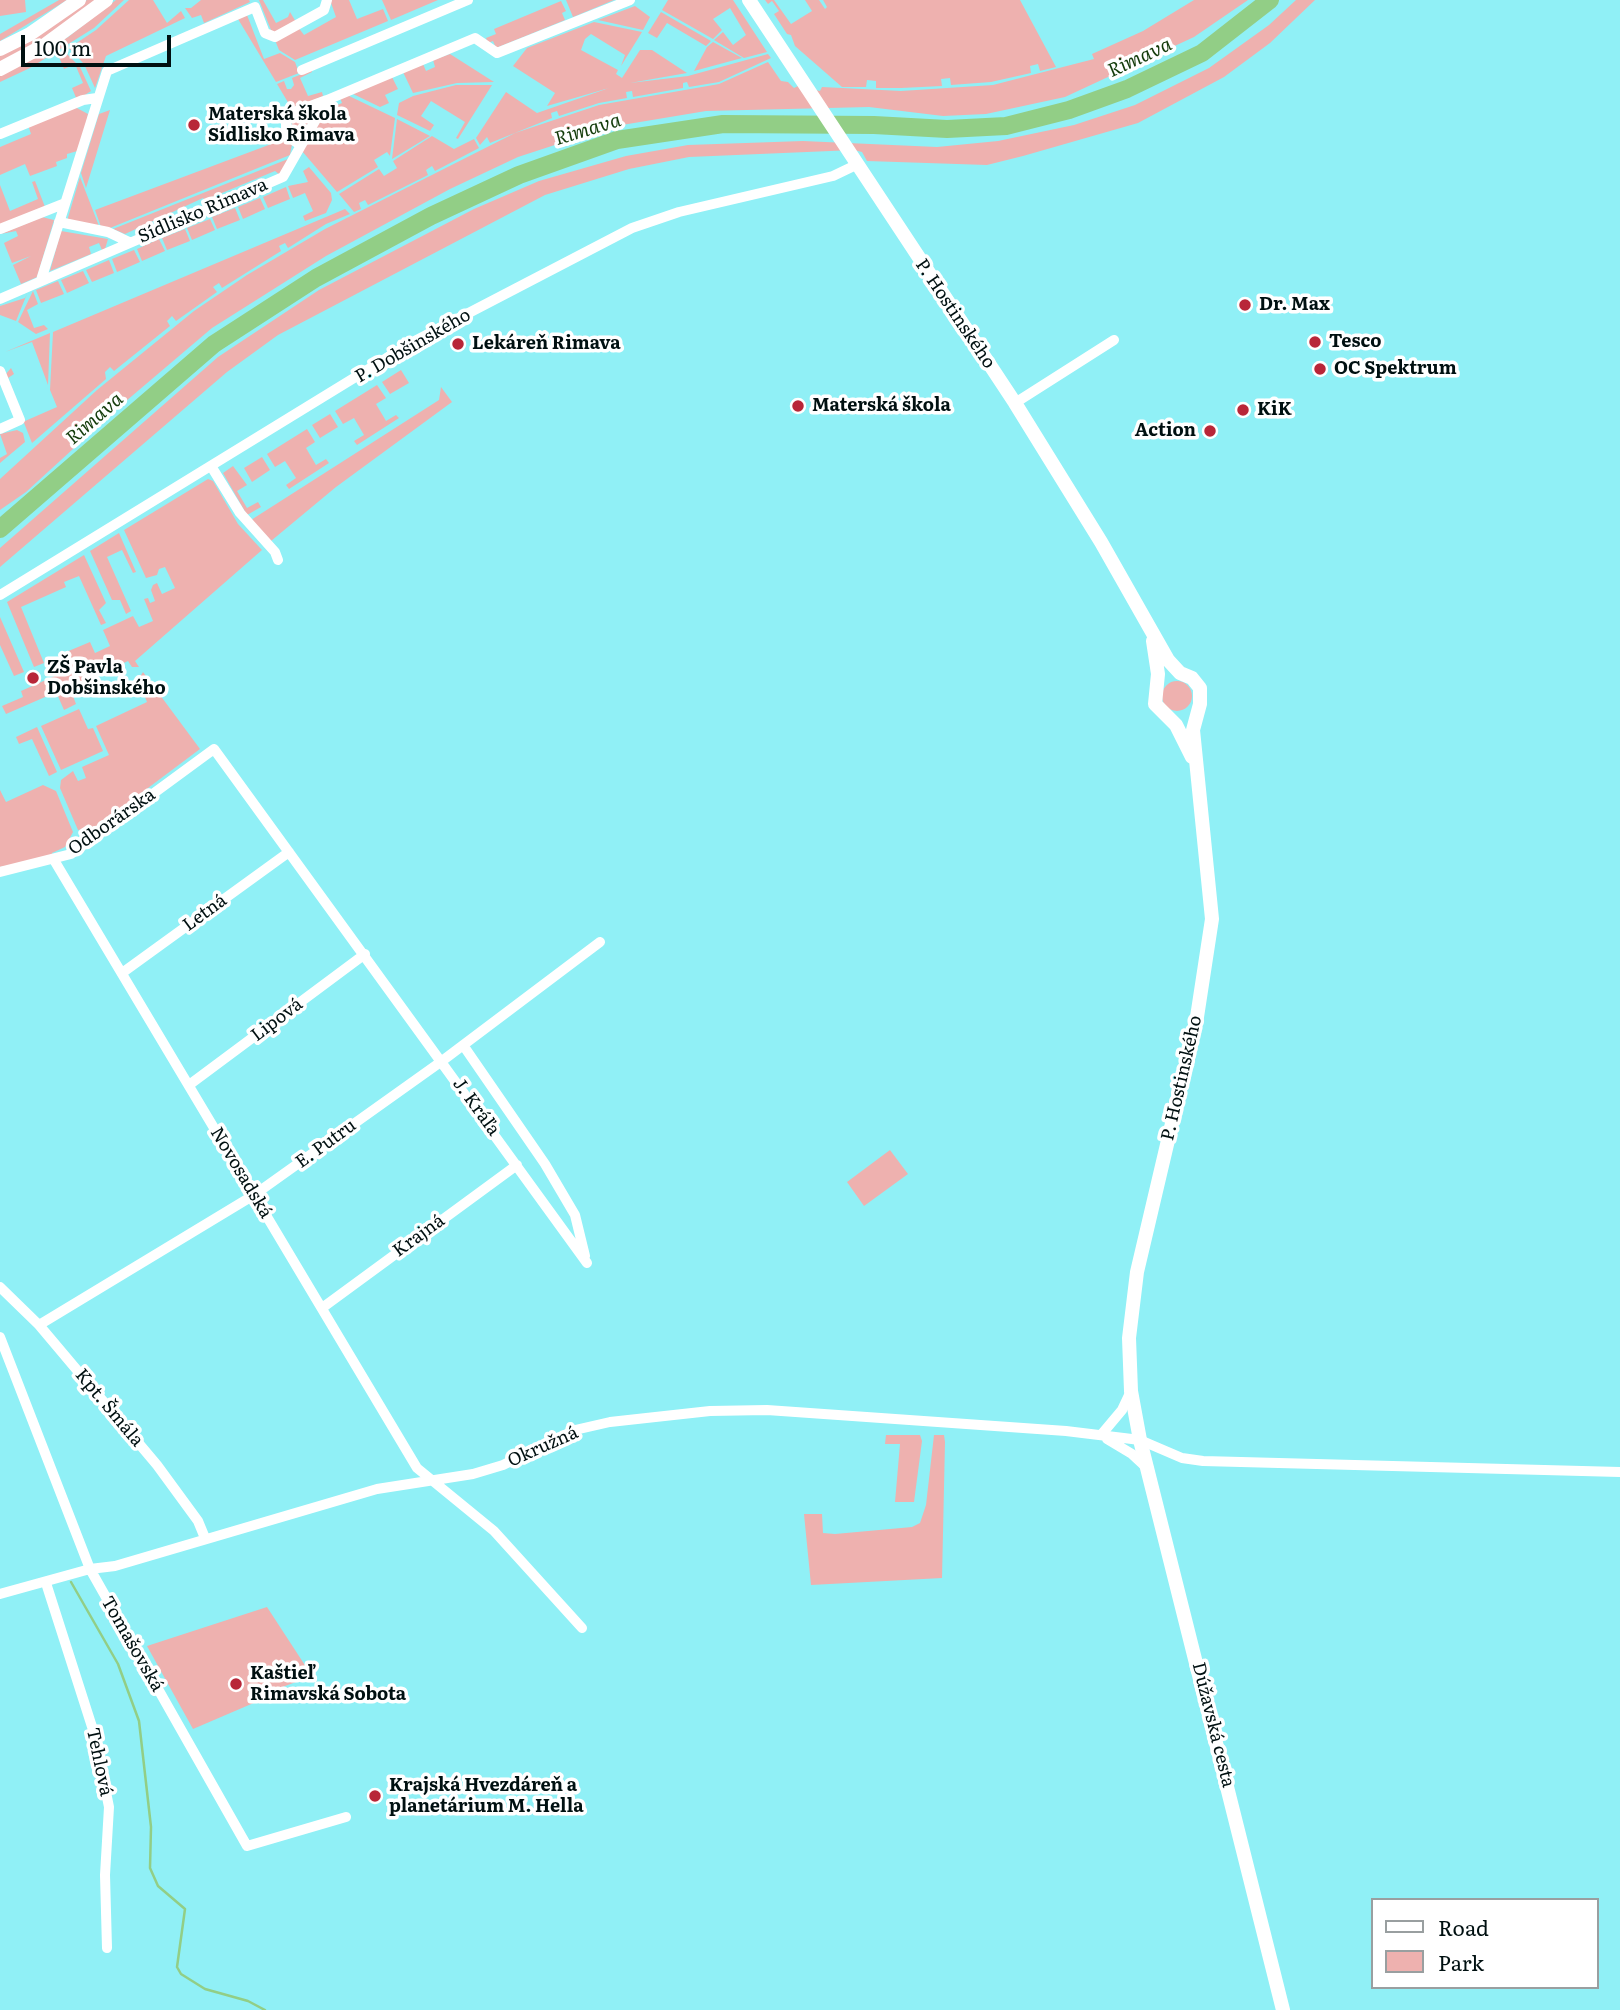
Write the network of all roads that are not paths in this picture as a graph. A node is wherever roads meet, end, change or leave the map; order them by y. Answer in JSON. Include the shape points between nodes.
{"nodes":[{"id":1,"x":79,"y":0,"type":"edge"},
{"id":2,"x":106,"y":0,"type":"edge"},
{"id":3,"x":327,"y":0,"type":"edge"},
{"id":4,"x":468,"y":0,"type":"edge"},
{"id":5,"x":630,"y":0,"type":"edge"},
{"id":6,"x":749,"y":0,"type":"edge"},
{"id":7,"x":0,"y":49,"type":"edge"},
{"id":8,"x":0,"y":69,"type":"edge"},
{"id":9,"x":302,"y":70,"type":"dead end"},
{"id":10,"x":97,"y":98,"type":"junction"},
{"id":11,"x":327,"y":100,"type":"junction"},
{"id":12,"x":0,"y":134,"type":"edge"},
{"id":13,"x":300,"y":145,"type":"junction"},
{"id":14,"x":854,"y":161,"type":"junction"},
{"id":15,"x":63,"y":204,"type":"junction"},
{"id":16,"x":59,"y":222,"type":"junction"},
{"id":17,"x":0,"y":229,"type":"edge"},
{"id":18,"x":128,"y":242,"type":"junction"},
{"id":19,"x":41,"y":280,"type":"junction"},
{"id":20,"x":0,"y":299,"type":"edge"},
{"id":21,"x":1114,"y":340,"type":"dead end"},
{"id":22,"x":0,"y":371,"type":"edge"},
{"id":23,"x":1015,"y":403,"type":"junction"},
{"id":24,"x":0,"y":429,"type":"edge"},
{"id":25,"x":211,"y":466,"type":"junction"},
{"id":26,"x":278,"y":560,"type":"dead end"},
{"id":27,"x":0,"y":595,"type":"edge"},
{"id":28,"x":1151,"y":634,"type":"junction"},
{"id":29,"x":1180,"y":673,"type":"junction"},
{"id":30,"x":1158,"y":683,"type":"junction"},
{"id":31,"x":1196,"y":711,"type":"junction"},
{"id":32,"x":1170,"y":719,"type":"junction"},
{"id":33,"x":214,"y":749,"type":"joint"},
{"id":34,"x":1195,"y":764,"type":"junction"},
{"id":35,"x":289,"y":852,"type":"junction"},
{"id":36,"x":54,"y":860,"type":"junction"},
{"id":37,"x":0,"y":872,"type":"edge"},
{"id":38,"x":600,"y":942,"type":"dead end"},
{"id":39,"x":365,"y":954,"type":"junction"},
{"id":40,"x":122,"y":973,"type":"junction"},
{"id":41,"x":463,"y":1045,"type":"junction"},
{"id":42,"x":442,"y":1061,"type":"junction"},
{"id":43,"x":189,"y":1085,"type":"junction"},
{"id":44,"x":517,"y":1165,"type":"junction"},
{"id":45,"x":254,"y":1195,"type":"junction"},
{"id":46,"x":0,"y":1287,"type":"edge"},
{"id":47,"x":322,"y":1308,"type":"junction"},
{"id":48,"x":39,"y":1325,"type":"junction"},
{"id":49,"x":0,"y":1337,"type":"edge"},
{"id":50,"x":1131,"y":1391,"type":"junction"},
{"id":51,"x":1101,"y":1435,"type":"junction"},
{"id":52,"x":1140,"y":1440,"type":"junction"},
{"id":53,"x":1149,"y":1470,"type":"junction"},
{"id":54,"x":1620,"y":1472,"type":"edge"},
{"id":55,"x":434,"y":1481,"type":"junction"},
{"id":56,"x":205,"y":1538,"type":"junction"},
{"id":57,"x":90,"y":1569,"type":"junction"},
{"id":58,"x":46,"y":1583,"type":"junction"},
{"id":59,"x":0,"y":1594,"type":"edge"},
{"id":60,"x":582,"y":1628,"type":"dead end"},
{"id":61,"x":346,"y":1817,"type":"dead end"},
{"id":62,"x":107,"y":1948,"type":"dead end"},
{"id":63,"x":1283,"y":2010,"type":"edge"}],
"edges":[{"from":1,"to":7,"type":"street"},
{"from":2,"to":8,"type":"street","via":[[45,45]]},
{"from":3,"to":10,"type":"street","via":[[324,10],[275,37],[265,33],[254,6],[107,71]]},
{"from":4,"to":9,"type":"street"},
{"from":5,"to":11,"type":"street","via":[[496,53],[475,38]]},
{"from":6,"to":14,"type":"street","name":"P. Hostinského"},
{"from":10,"to":12,"type":"street"},
{"from":10,"to":15,"type":"street"},
{"from":11,"to":13,"type":"street","name":"Sídlisko Rimava"},
{"from":11,"to":13,"type":"street","via":[[291,113],[286,121],[286,135]]},
{"from":13,"to":18,"type":"street","name":"Sídlisko Rimava","via":[[283,177]]},
{"from":14,"to":23,"type":"street","name":"P. Hostinského"},
{"from":14,"to":25,"type":"street","name":"P. Dobšinského","via":[[833,176],[679,212],[632,229],[411,343]]},
{"from":15,"to":16,"type":"street"},
{"from":15,"to":17,"type":"street"},
{"from":16,"to":18,"type":"street","name":"Sídlisko Rimava","via":[[108,232]]},
{"from":16,"to":19,"type":"street"},
{"from":18,"to":19,"type":"street","name":"Sídlisko Rimava"},
{"from":19,"to":20,"type":"street","name":"Sídlisko Rimava"},
{"from":21,"to":23,"type":"street"},
{"from":22,"to":24,"type":"street","via":[[20,420]]},
{"from":23,"to":28,"type":"street","name":"P. Hostinského","via":[[1101,542]]},
{"from":25,"to":26,"type":"street","via":[[240,513]]},
{"from":25,"to":27,"type":"street","name":"P. Dobšinského"},
{"from":28,"to":29,"type":"street","name":"P. Hostinského"},
{"from":28,"to":30,"type":"street","name":"P. Hostinského"},
{"from":29,"to":30,"type":"street","via":[[1169,674]]},
{"from":29,"to":31,"type":"street","name":"P. Hostinského","via":[[1200,688]]},
{"from":30,"to":32,"type":"street","name":"P. Hostinského","via":[[1155,704]]},
{"from":31,"to":32,"type":"street","via":[[1185,719]]},
{"from":31,"to":34,"type":"street","name":"P. Hostinského"},
{"from":32,"to":34,"type":"street","name":"P. Hostinského"},
{"from":33,"to":35,"type":"street","name":"J. Kráľa"},
{"from":33,"to":36,"type":"street","name":"Odborárska","via":[[71,854]]},
{"from":34,"to":50,"type":"street","name":"P. Hostinského","via":[[1203,804],[1212,919],[1197,1017],[1136,1272],[1129,1338]]},
{"from":35,"to":39,"type":"street","name":"J. Kráľa"},
{"from":35,"to":40,"type":"street","name":"Letná"},
{"from":36,"to":37,"type":"street","name":"Odborárska"},
{"from":36,"to":40,"type":"street","name":"Novosadská"},
{"from":38,"to":41,"type":"street","name":"E. Putru"},
{"from":39,"to":42,"type":"street","name":"J. Kráľa"},
{"from":39,"to":43,"type":"street","name":"Lipová"},
{"from":40,"to":43,"type":"street","name":"Novosadská"},
{"from":41,"to":42,"type":"street","name":"E. Putru"},
{"from":41,"to":44,"type":"street","name":"J. Kráľa","via":[[575,1215],[587,1263]]},
{"from":42,"to":44,"type":"street","name":"J. Kráľa"},
{"from":42,"to":45,"type":"street","name":"E. Putru"},
{"from":43,"to":45,"type":"street","name":"Novosadská"},
{"from":44,"to":47,"type":"street","name":"Krajná"},
{"from":45,"to":47,"type":"street","name":"Novosadská"},
{"from":45,"to":48,"type":"street","name":"E. Putru"},
{"from":46,"to":48,"type":"street","name":"Kpt. Šmála"},
{"from":47,"to":55,"type":"street","name":"Novosadská","via":[[417,1468]]},
{"from":48,"to":56,"type":"street","name":"Kpt. Šmála","via":[[157,1465]]},
{"from":49,"to":57,"type":"street","name":"Tomašovská"},
{"from":50,"to":51,"type":"street"},
{"from":50,"to":52,"type":"street","name":"P. Hostinského"},
{"from":51,"to":52,"type":"street","name":"Okružná"},
{"from":51,"to":53,"type":"street","name":"Okružná"},
{"from":51,"to":55,"type":"street","name":"Okružná","via":[[791,1412],[710,1411],[575,1430],[503,1465]]},
{"from":52,"to":53,"type":"street","name":"Dúžavská cesta"},
{"from":52,"to":54,"type":"street","name":"Okružná","via":[[1182,1458],[1203,1461]]},
{"from":53,"to":63,"type":"street","name":"Dúžavská cesta"},
{"from":55,"to":56,"type":"street","name":"Okružná","via":[[377,1489]]},
{"from":55,"to":60,"type":"street","name":"Novosadská","via":[[520,1557]]},
{"from":56,"to":57,"type":"street","name":"Okružná","via":[[115,1566]]},
{"from":57,"to":58,"type":"street","name":"Okružná"},
{"from":57,"to":61,"type":"street","name":"Tomašovská","via":[[247,1846]]},
{"from":58,"to":59,"type":"street","name":"Okružná"},
{"from":58,"to":62,"type":"street","name":"Tehlová","via":[[94,1733],[109,1807]]}]}
